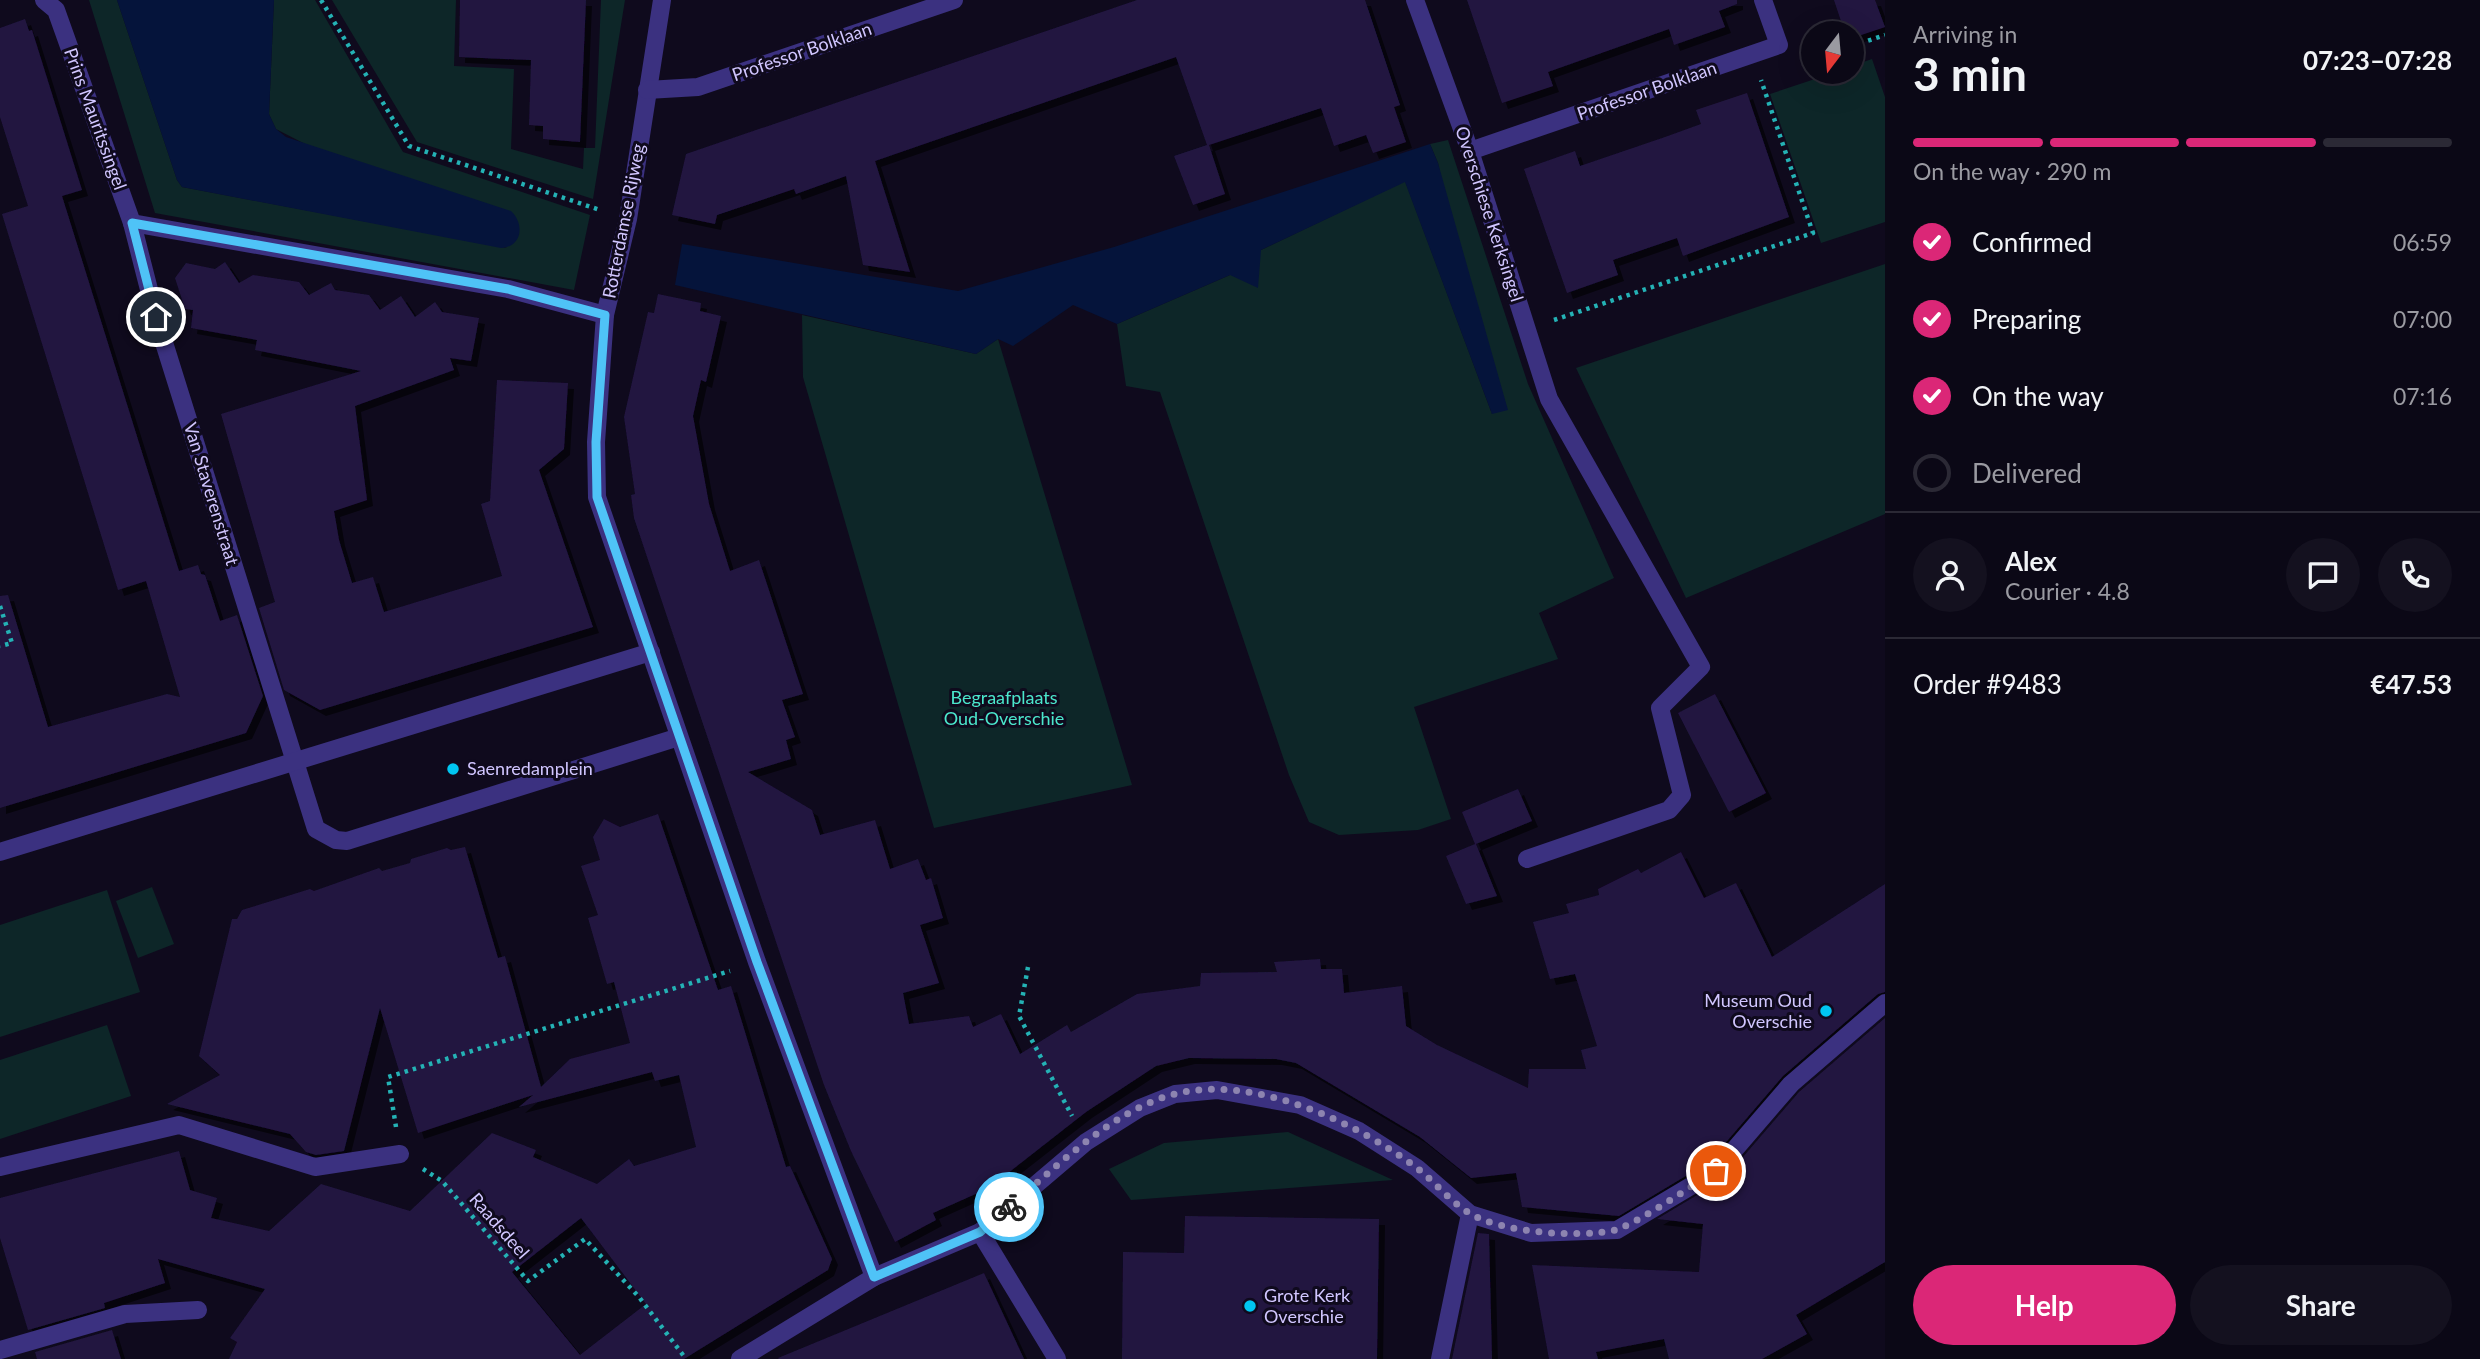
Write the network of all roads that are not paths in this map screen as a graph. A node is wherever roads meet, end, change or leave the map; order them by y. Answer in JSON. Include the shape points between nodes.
{"nodes":[{"id":1,"x":44,"y":0,"type":"edge"},
{"id":2,"x":662,"y":0,"type":"edge"},
{"id":3,"x":954,"y":0,"type":"edge"},
{"id":4,"x":1415,"y":0,"type":"edge"},
{"id":5,"x":1763,"y":0,"type":"edge"},
{"id":6,"x":647,"y":90,"type":"junction"},
{"id":7,"x":1470,"y":151,"type":"junction"},
{"id":8,"x":132,"y":223,"type":"junction"},
{"id":9,"x":605,"y":315,"type":"junction"},
{"id":10,"x":651,"y":652,"type":"junction"},
{"id":11,"x":679,"y":737,"type":"junction"},
{"id":12,"x":295,"y":763,"type":"junction"},
{"id":13,"x":0,"y":852,"type":"edge"},
{"id":14,"x":1527,"y":859,"type":"dead end"},
{"id":15,"x":1885,"y":1003,"type":"edge"},
{"id":16,"x":400,"y":1154,"type":"road end"},
{"id":17,"x":0,"y":1167,"type":"edge"},
{"id":18,"x":1470,"y":1214,"type":"junction"},
{"id":19,"x":980,"y":1232,"type":"junction"},
{"id":20,"x":874,"y":1277,"type":"junction"},
{"id":21,"x":198,"y":1310,"type":"dead end"},
{"id":22,"x":0,"y":1350,"type":"edge"},
{"id":23,"x":740,"y":1359,"type":"edge"},
{"id":24,"x":1057,"y":1359,"type":"edge"},
{"id":25,"x":1440,"y":1359,"type":"edge"}],
"edges":[{"from":1,"to":8,"type":"street","name":"Prins Mauritssingel","via":[[56,10]]},
{"from":2,"to":6,"type":"street","name":"Rotterdamse Rijweg"},
{"from":3,"to":6,"type":"street","name":"Professor Bolklaan","via":[[698,87]]},
{"from":4,"to":7,"type":"street","name":"Overschiese Kerksingel"},
{"from":5,"to":7,"type":"street","name":"Professor Bolklaan","via":[[1779,45]]},
{"from":6,"to":9,"type":"street","name":"Rotterdamse Rijweg","via":[[628,219]]},
{"from":7,"to":14,"type":"street","name":"Overschiese Kerksingel","via":[[1549,399],[1701,667],[1660,708],[1682,795],[1669,810]]},
{"from":8,"to":9,"type":"street","via":[[508,289]]},
{"from":8,"to":12,"type":"street","name":"Van Staverenstraat","via":[[156,317]]},
{"from":9,"to":10,"type":"street","name":"Rotterdamse Rijweg","via":[[595,483]]},
{"from":10,"to":11,"type":"street","name":"Rotterdamse Rijweg"},
{"from":10,"to":12,"type":"street"},
{"from":11,"to":12,"type":"street","via":[[347,841],[316,829]]},
{"from":11,"to":20,"type":"street","name":"Rotterdamse Rijweg"},
{"from":12,"to":13,"type":"street"},
{"from":15,"to":18,"type":"street","via":[[1791,1083],[1716,1171],[1617,1230],[1531,1233]]},
{"from":16,"to":17,"type":"street","via":[[315,1167],[179,1125]]},
{"from":18,"to":19,"type":"street","via":[[1417,1168],[1359,1131],[1300,1105],[1217,1090],[1175,1094],[1140,1108],[1086,1142]]},
{"from":18,"to":25,"type":"street"},
{"from":19,"to":20,"type":"street"},
{"from":19,"to":24,"type":"street"},
{"from":20,"to":23,"type":"street"},
{"from":21,"to":22,"type":"street","via":[[125,1314]]}]}
